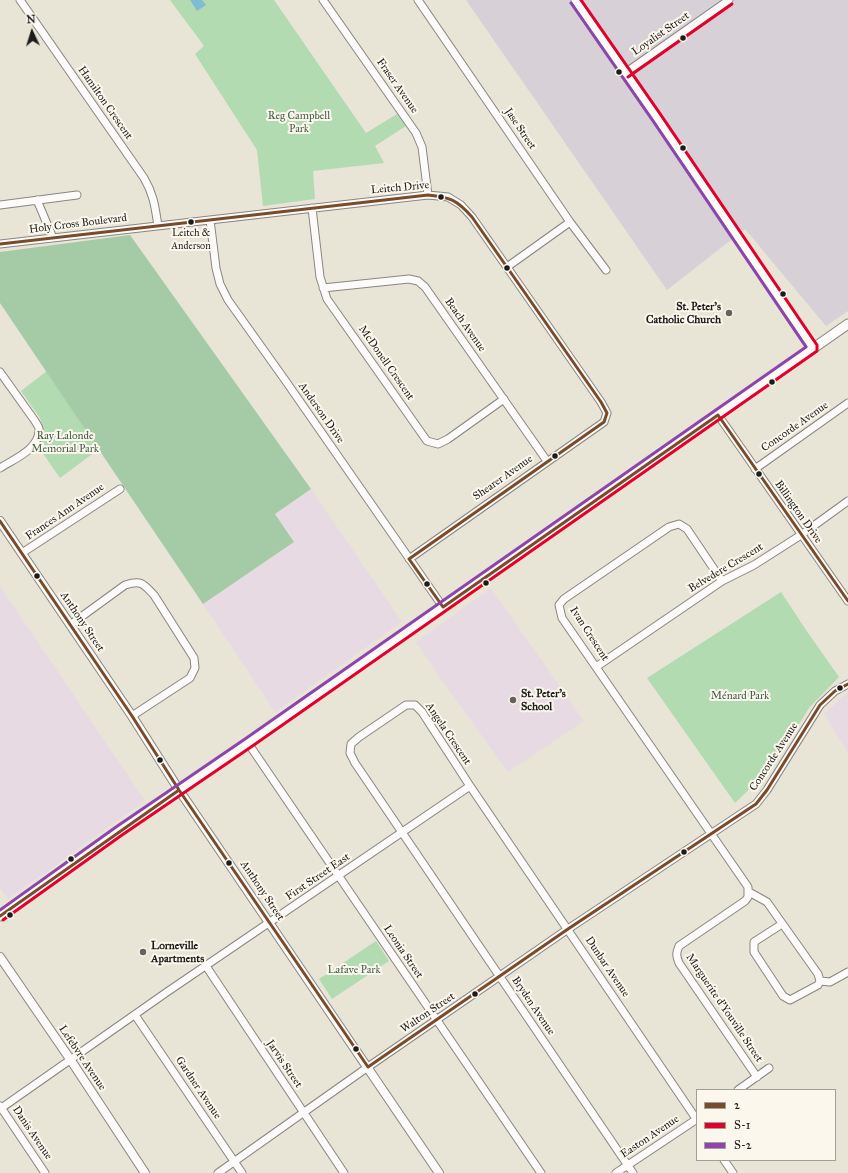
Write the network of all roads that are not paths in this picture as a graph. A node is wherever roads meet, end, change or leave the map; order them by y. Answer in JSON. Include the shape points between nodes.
{"nodes":[{"id":1,"x":20,"y":0,"type":"edge"},
{"id":2,"x":323,"y":0,"type":"edge"},
{"id":3,"x":418,"y":0,"type":"edge"},
{"id":4,"x":575,"y":0,"type":"edge"},
{"id":5,"x":729,"y":0,"type":"edge"},
{"id":6,"x":625,"y":73,"type":"junction"},
{"id":7,"x":77,"y":195,"type":"dead end"},
{"id":8,"x":428,"y":195,"type":"junction"},
{"id":9,"x":37,"y":200,"type":"junction"},
{"id":10,"x":0,"y":204,"type":"edge"},
{"id":11,"x":312,"y":208,"type":"junction"},
{"id":12,"x":210,"y":220,"type":"junction"},
{"id":13,"x":570,"y":222,"type":"junction"},
{"id":14,"x":158,"y":226,"type":"junction"},
{"id":15,"x":53,"y":238,"type":"junction"},
{"id":16,"x":0,"y":244,"type":"edge"},
{"id":17,"x":507,"y":266,"type":"junction"},
{"id":18,"x":606,"y":270,"type":"dead end"},
{"id":19,"x":323,"y":288,"type":"junction"},
{"id":20,"x":848,"y":324,"type":"edge"},
{"id":21,"x":813,"y":348,"type":"junction"},
{"id":22,"x":0,"y":372,"type":"edge"},
{"id":23,"x":504,"y":399,"type":"junction"},
{"id":24,"x":848,"y":403,"type":"edge"},
{"id":25,"x":607,"y":413,"type":"joint"},
{"id":26,"x":718,"y":415,"type":"junction"},
{"id":27,"x":547,"y":461,"type":"junction"},
{"id":28,"x":0,"y":468,"type":"edge"},
{"id":29,"x":755,"y":469,"type":"junction"},
{"id":30,"x":120,"y":489,"type":"dead end"},
{"id":31,"x":848,"y":501,"type":"edge"},
{"id":32,"x":0,"y":521,"type":"edge"},
{"id":33,"x":801,"y":535,"type":"junction"},
{"id":34,"x":22,"y":553,"type":"junction"},
{"id":35,"x":409,"y":559,"type":"junction"},
{"id":36,"x":722,"y":581,"type":"junction"},
{"id":37,"x":847,"y":598,"type":"edge"},
{"id":38,"x":442,"y":607,"type":"junction"},
{"id":39,"x":70,"y":625,"type":"junction"},
{"id":40,"x":596,"y":667,"type":"junction"},
{"id":41,"x":848,"y":684,"type":"edge"},
{"id":42,"x":132,"y":716,"type":"junction"},
{"id":43,"x":248,"y":743,"type":"junction"},
{"id":44,"x":470,"y":786,"type":"junction"},
{"id":45,"x":179,"y":790,"type":"junction"},
{"id":46,"x":402,"y":832,"type":"junction"},
{"id":47,"x":711,"y":834,"type":"junction"},
{"id":48,"x":338,"y":876,"type":"junction"},
{"id":49,"x":749,"y":892,"type":"junction"},
{"id":50,"x":0,"y":916,"type":"edge"},
{"id":51,"x":270,"y":923,"type":"junction"},
{"id":52,"x":782,"y":924,"type":"junction"},
{"id":53,"x":568,"y":929,"type":"junction"},
{"id":54,"x":0,"y":957,"type":"edge"},
{"id":55,"x":206,"y":966,"type":"junction"},
{"id":56,"x":848,"y":972,"type":"edge"},
{"id":57,"x":500,"y":977,"type":"junction"},
{"id":58,"x":820,"y":981,"type":"junction"},
{"id":59,"x":135,"y":1015,"type":"junction"},
{"id":60,"x":436,"y":1021,"type":"junction"},
{"id":61,"x":70,"y":1059,"type":"junction"},
{"id":62,"x":368,"y":1067,"type":"junction"},
{"id":63,"x":769,"y":1068,"type":"dead end"},
{"id":64,"x":757,"y":1077,"type":"junction"},
{"id":65,"x":739,"y":1089,"type":"edge"},
{"id":66,"x":0,"y":1107,"type":"edge"},
{"id":67,"x":304,"y":1112,"type":"junction"},
{"id":68,"x":696,"y":1119,"type":"edge"},
{"id":69,"x":696,"y":1121,"type":"edge"},
{"id":70,"x":725,"y":1161,"type":"edge"},
{"id":71,"x":234,"y":1162,"type":"junction"},
{"id":72,"x":627,"y":1165,"type":"junction"},
{"id":73,"x":45,"y":1173,"type":"edge"},
{"id":74,"x":145,"y":1173,"type":"edge"},
{"id":75,"x":218,"y":1173,"type":"edge"},
{"id":76,"x":242,"y":1173,"type":"edge"},
{"id":77,"x":344,"y":1173,"type":"edge"},
{"id":78,"x":439,"y":1173,"type":"edge"},
{"id":79,"x":541,"y":1173,"type":"edge"},
{"id":80,"x":616,"y":1173,"type":"edge"},
{"id":81,"x":633,"y":1173,"type":"edge"},
{"id":82,"x":733,"y":1173,"type":"edge"}],
"edges":[{"from":1,"to":14,"type":"street","name":"Hamilton Crescent","via":[[144,178],[153,197]]},
{"from":2,"to":8,"type":"street","name":"Fraser Avenue","via":[[416,133],[422,147]]},
{"from":3,"to":13,"type":"street","name":"Jase Street"},
{"from":4,"to":6,"type":"street"},
{"from":5,"to":6,"type":"street","name":"Loyalist Street"},
{"from":6,"to":21,"type":"street"},
{"from":7,"to":9,"type":"street"},
{"from":8,"to":11,"type":"street","name":"Leitch Drive"},
{"from":8,"to":17,"type":"street","name":"Leitch Drive","via":[[448,197],[462,205]]},
{"from":9,"to":10,"type":"street"},
{"from":9,"to":15,"type":"street"},
{"from":11,"to":12,"type":"street","name":"Leitch Drive"},
{"from":11,"to":19,"type":"street","name":"McDonell Crescent"},
{"from":12,"to":14,"type":"street","name":"Leitch Drive"},
{"from":12,"to":35,"type":"street","name":"Anderson Drive","via":[[216,268],[228,300]]},
{"from":13,"to":17,"type":"street"},
{"from":13,"to":18,"type":"street","name":"Jase Street"},
{"from":14,"to":15,"type":"street","name":"Holy Cross Boulevard"},
{"from":15,"to":16,"type":"street","name":"Holy Cross Boulevard"},
{"from":17,"to":25,"type":"street","name":"Leitch Drive"},
{"from":19,"to":23,"type":"street","name":"Beach Avenue","via":[[409,279],[418,281],[425,287]]},
{"from":19,"to":23,"type":"street","name":"McDonell Crescent","via":[[327,299],[427,441],[438,444],[448,439]]},
{"from":20,"to":21,"type":"main road"},
{"from":21,"to":26,"type":"main road"},
{"from":22,"to":28,"type":"street","via":[[39,429],[36,441],[28,450]]},
{"from":23,"to":27,"type":"street","name":"Beach Avenue"},
{"from":24,"to":29,"type":"street","name":"Concorde Avenue"},
{"from":25,"to":27,"type":"street","name":"Shearer Avenue","via":[[604,422]]},
{"from":26,"to":29,"type":"street","name":"Billington Drive"},
{"from":26,"to":38,"type":"main road"},
{"from":27,"to":35,"type":"street","name":"Shearer Avenue"},
{"from":29,"to":33,"type":"street","name":"Billington Drive"},
{"from":30,"to":34,"type":"street","name":"Frances Ann Avenue"},
{"from":31,"to":33,"type":"street","name":"Belvedere Crescent"},
{"from":32,"to":34,"type":"street","name":"Anthony Street"},
{"from":33,"to":36,"type":"street","name":"Belvedere Crescent","via":[[754,565]]},
{"from":33,"to":37,"type":"street","name":"Billington Drive"},
{"from":34,"to":39,"type":"street","name":"Anthony Street"},
{"from":35,"to":38,"type":"street","name":"Anderson Drive"},
{"from":36,"to":40,"type":"street","name":"Belvedere Crescent"},
{"from":36,"to":40,"type":"street","name":"Ivan Crescent","via":[[687,529],[679,524],[669,527],[564,599],[559,605],[562,618]]},
{"from":38,"to":43,"type":"main road"},
{"from":39,"to":42,"type":"street","name":"Anthony Street"},
{"from":39,"to":42,"type":"street","via":[[125,585],[136,582],[154,594],[194,658],[195,668],[190,678]]},
{"from":40,"to":47,"type":"street","name":"Ivan Crescent"},
{"from":41,"to":47,"type":"street","name":"Concorde Avenue","via":[[835,691],[820,705],[756,804]]},
{"from":42,"to":45,"type":"street","name":"Anthony Street"},
{"from":43,"to":45,"type":"main road"},
{"from":43,"to":48,"type":"street","name":"Leonia Street"},
{"from":44,"to":46,"type":"street","name":"First Street East"},
{"from":44,"to":46,"type":"street","name":"Angela Crescent","via":[[422,712],[415,705],[406,705],[359,737],[351,744],[350,753],[354,763]]},
{"from":44,"to":53,"type":"street","name":"Dunbar Avenue"},
{"from":45,"to":50,"type":"main road"},
{"from":45,"to":51,"type":"street","name":"Anthony Street"},
{"from":46,"to":48,"type":"street","name":"First Street East"},
{"from":46,"to":57,"type":"street","name":"Bryden Avenue"},
{"from":47,"to":49,"type":"street","via":[[746,883]]},
{"from":47,"to":53,"type":"street","name":"Walton Street"},
{"from":48,"to":51,"type":"street","name":"First Street East"},
{"from":48,"to":60,"type":"street","name":"Leonia Street"},
{"from":49,"to":52,"type":"street","via":[[767,902]]},
{"from":49,"to":64,"type":"street","name":"Marguerite d'Youville Street","via":[[745,901],[679,946],[676,956]]},
{"from":51,"to":55,"type":"street","name":"First Street East"},
{"from":51,"to":62,"type":"street","name":"Anthony Street"},
{"from":52,"to":58,"type":"street","via":[[818,974]]},
{"from":52,"to":58,"type":"street","via":[[754,942],[754,952],[783,996],[790,1000],[818,985]]},
{"from":53,"to":57,"type":"street","name":"Walton Street"},
{"from":53,"to":68,"type":"street","name":"Dunbar Avenue"},
{"from":54,"to":61,"type":"street","name":"Lefebvre Avenue"},
{"from":55,"to":59,"type":"street","name":"First Street East"},
{"from":55,"to":67,"type":"street","name":"Jarvis Street"},
{"from":56,"to":58,"type":"street","via":[[830,982]]},
{"from":57,"to":60,"type":"street","name":"Walton Street"},
{"from":57,"to":72,"type":"street","name":"Bryden Avenue"},
{"from":59,"to":61,"type":"street","name":"First Street East"},
{"from":59,"to":71,"type":"street","name":"Gardner Avenue"},
{"from":60,"to":62,"type":"street","name":"Walton Street"},
{"from":60,"to":79,"type":"street","name":"Leonia Street"},
{"from":61,"to":66,"type":"street","name":"First Street East"},
{"from":61,"to":74,"type":"street","name":"Lefebvre Avenue"},
{"from":62,"to":67,"type":"street","name":"Walton Street"},
{"from":62,"to":78,"type":"street","name":"Anthony Street"},
{"from":63,"to":64,"type":"street"},
{"from":64,"to":65,"type":"street"},
{"from":66,"to":73,"type":"street","name":"Danis Avenue"},
{"from":67,"to":71,"type":"street","name":"Walton Street"},
{"from":67,"to":77,"type":"street","name":"Jarvis Street"},
{"from":69,"to":72,"type":"street","name":"Easton Avenue"},
{"from":70,"to":82,"type":"street"},
{"from":71,"to":75,"type":"street","name":"Walton Street"},
{"from":71,"to":76,"type":"street","name":"Gardner Avenue"},
{"from":72,"to":80,"type":"street","name":"Easton Avenue"},
{"from":72,"to":81,"type":"street","name":"Bryden Avenue"}]}
